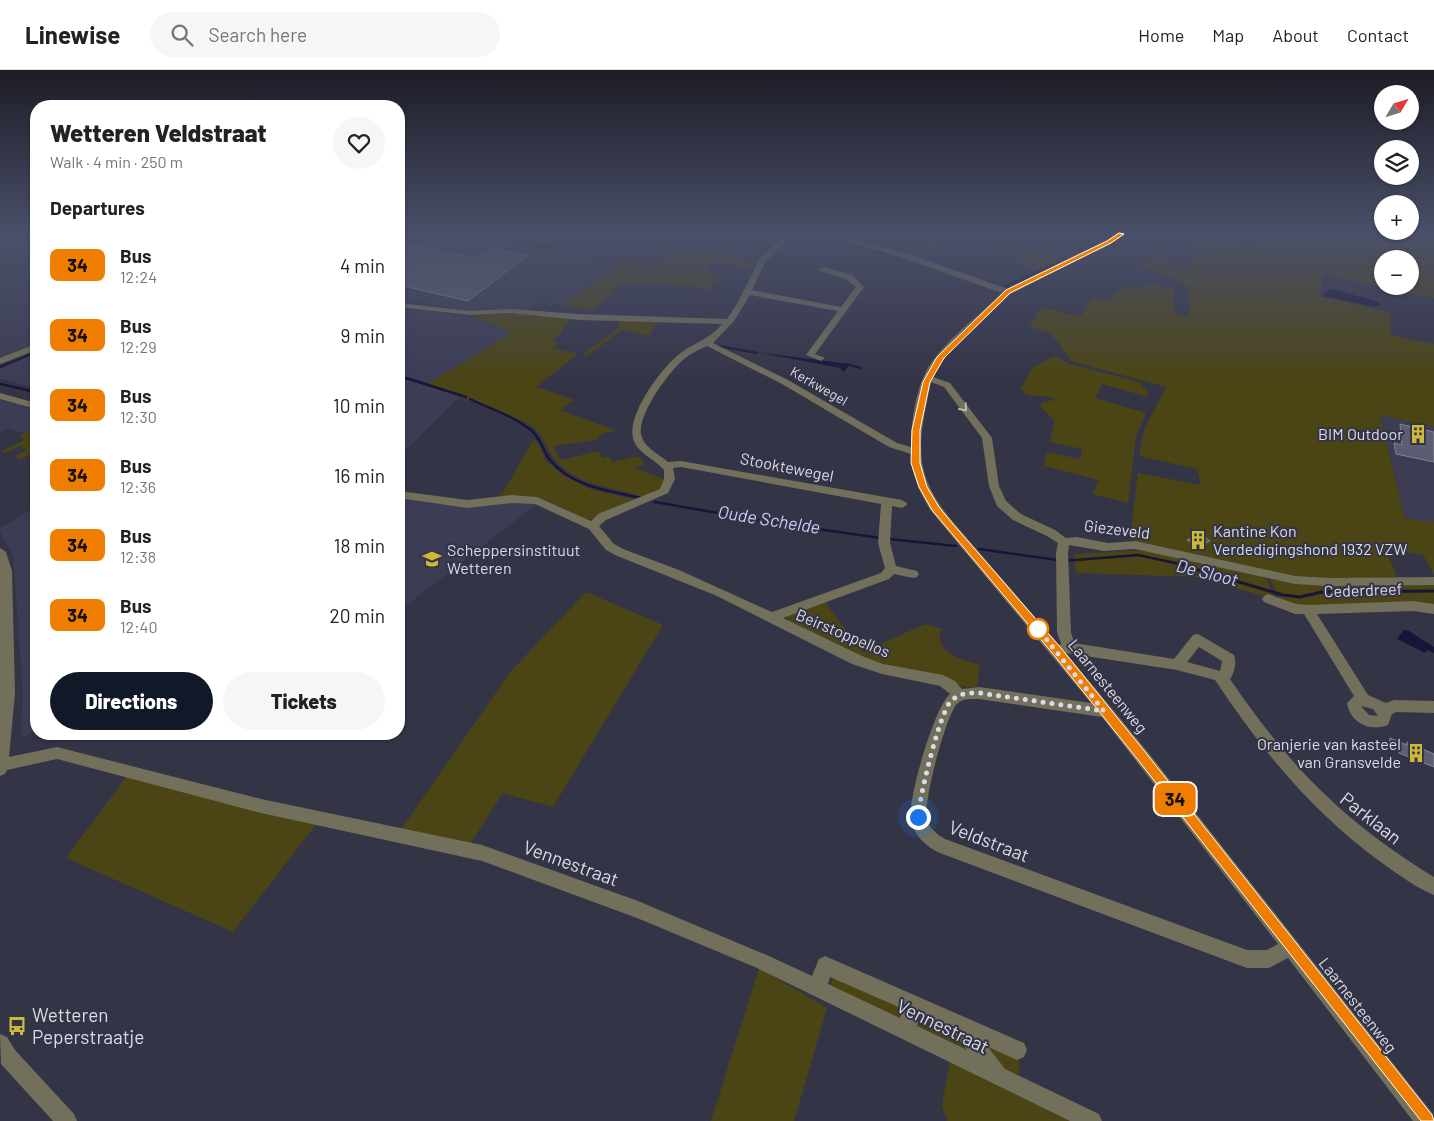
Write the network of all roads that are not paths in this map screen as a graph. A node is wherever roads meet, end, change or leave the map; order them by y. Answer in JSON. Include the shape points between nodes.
{"nodes":[{"id":1,"x":752,"y":283,"type":"edge"},
{"id":2,"x":856,"y":283,"type":"edge"},
{"id":3,"x":982,"y":283,"type":"edge"},
{"id":4,"x":1026,"y":283,"type":"edge"},
{"id":5,"x":748,"y":292,"type":"junction"},
{"id":6,"x":1008,"y":292,"type":"junction"},
{"id":7,"x":405,"y":305,"type":"edge"},
{"id":8,"x":843,"y":310,"type":"junction"},
{"id":9,"x":728,"y":322,"type":"junction"},
{"id":10,"x":709,"y":344,"type":"junction"},
{"id":11,"x":30,"y":348,"type":"edge"},
{"id":12,"x":821,"y":358,"type":"dead end"},
{"id":13,"x":0,"y":361,"type":"edge"},
{"id":14,"x":928,"y":378,"type":"junction"},
{"id":15,"x":0,"y":396,"type":"edge"},
{"id":16,"x":30,"y":404,"type":"edge"},
{"id":17,"x":915,"y":452,"type":"junction"},
{"id":18,"x":666,"y":465,"type":"junction"},
{"id":19,"x":405,"y":496,"type":"edge"},
{"id":20,"x":887,"y":502,"type":"junction"},
{"id":21,"x":902,"y":504,"type":"dead end"},
{"id":22,"x":594,"y":526,"type":"junction"},
{"id":23,"x":1064,"y":542,"type":"junction"},
{"id":24,"x":0,"y":552,"type":"edge"},
{"id":25,"x":891,"y":569,"type":"junction"},
{"id":26,"x":914,"y":574,"type":"dead end"},
{"id":27,"x":1434,"y":581,"type":"edge"},
{"id":28,"x":1268,"y":599,"type":"dead end"},
{"id":29,"x":1434,"y":609,"type":"edge"},
{"id":30,"x":1308,"y":610,"type":"junction"},
{"id":31,"x":770,"y":618,"type":"junction"},
{"id":32,"x":1063,"y":649,"type":"junction"},
{"id":33,"x":1177,"y":666,"type":"junction"},
{"id":34,"x":1220,"y":676,"type":"junction"},
{"id":35,"x":959,"y":695,"type":"junction"},
{"id":36,"x":1434,"y":707,"type":"edge"},
{"id":37,"x":1104,"y":711,"type":"junction"},
{"id":38,"x":0,"y":767,"type":"edge"},
{"id":39,"x":1434,"y":887,"type":"edge"},
{"id":40,"x":1290,"y":947,"type":"junction"},
{"id":41,"x":818,"y":987,"type":"junction"},
{"id":42,"x":913,"y":1004,"type":"junction"},
{"id":43,"x":958,"y":1024,"type":"junction"},
{"id":44,"x":906,"y":1032,"type":"junction"},
{"id":45,"x":0,"y":1044,"type":"edge"},
{"id":46,"x":1017,"y":1050,"type":"dead end"},
{"id":47,"x":1000,"y":1077,"type":"junction"},
{"id":48,"x":67,"y":1121,"type":"edge"},
{"id":49,"x":1092,"y":1121,"type":"edge"},
{"id":50,"x":1426,"y":1121,"type":"edge"}],
"edges":[{"from":1,"to":5,"type":"street"},
{"from":2,"to":8,"type":"street","via":[[860,287]]},
{"from":3,"to":6,"type":"street"},
{"from":4,"to":6,"type":"street","name":"Laarnesteenweg"},
{"from":5,"to":8,"type":"street"},
{"from":5,"to":9,"type":"street"},
{"from":6,"to":14,"type":"street","name":"Laarnesteenweg","via":[[956,340]]},
{"from":7,"to":9,"type":"street","via":[[470,313],[510,311],[579,317]]},
{"from":8,"to":12,"type":"street","via":[[810,355]]},
{"from":9,"to":10,"type":"street"},
{"from":10,"to":17,"type":"street","name":"Kerkwegel","via":[[785,382],[893,446]]},
{"from":10,"to":18,"type":"street","via":[[681,357],[653,388],[636,424],[638,442]]},
{"from":11,"to":13,"type":"street"},
{"from":14,"to":17,"type":"street","name":"Laarnesteenweg","via":[[916,430]]},
{"from":14,"to":23,"type":"street","one_way":true,"via":[[947,386],[987,438],[994,486],[1001,503],[1017,517]]},
{"from":15,"to":16,"type":"street"},
{"from":17,"to":32,"type":"street","name":"Laarnesteenweg","via":[[923,487],[936,508]]},
{"from":18,"to":20,"type":"street","name":"Stooktewegel","via":[[681,464]]},
{"from":18,"to":22,"type":"street","via":[[670,473],[669,484],[664,490],[602,518]]},
{"from":19,"to":22,"type":"street","via":[[467,504],[526,499]]},
{"from":20,"to":21,"type":"street","name":"Stooktewegel"},
{"from":20,"to":25,"type":"street","via":[[884,539]]},
{"from":22,"to":31,"type":"street","name":"Beirstoppellos","via":[[610,548],[675,573]]},
{"from":23,"to":27,"type":"street","name":"Giezeveld","via":[[1074,540],[1116,548],[1135,545],[1296,580]]},
{"from":23,"to":32,"type":"street"},
{"from":24,"to":38,"type":"street","via":[[7,577],[8,693]]},
{"from":25,"to":26,"type":"street"},
{"from":25,"to":31,"type":"street","name":"Beirstoppellos","via":[[885,576]]},
{"from":28,"to":30,"type":"street"},
{"from":29,"to":30,"type":"street","name":"Cederdreef","via":[[1413,606]]},
{"from":30,"to":36,"type":"street","name":"Cederdreef","via":[[1363,699],[1356,701],[1354,707],[1358,714],[1375,722],[1383,721],[1386,718],[1384,711],[1394,706]]},
{"from":31,"to":35,"type":"street","name":"Beirstoppellos","via":[[856,660],[882,669],[943,681]]},
{"from":32,"to":33,"type":"street"},
{"from":32,"to":37,"type":"street","name":"Laarnesteenweg"},
{"from":33,"to":34,"type":"street"},
{"from":33,"to":34,"type":"street","via":[[1198,639],[1228,659],[1226,674]]},
{"from":34,"to":39,"type":"street","name":"Parklaan","via":[[1248,719],[1307,792],[1366,843]]},
{"from":35,"to":37,"type":"street","via":[[980,693]]},
{"from":35,"to":40,"type":"street","name":"Veldstraat","via":[[946,706],[919,799],[918,817],[930,839],[1247,959],[1269,959]]},
{"from":37,"to":40,"type":"street","name":"Laarnesteenweg"},
{"from":38,"to":41,"type":"street","name":"Vennestraat","via":[[57,753],[261,806],[482,854],[686,929]]},
{"from":40,"to":50,"type":"street","name":"Laarnesteenweg"},
{"from":41,"to":42,"type":"street","via":[[825,965]]},
{"from":41,"to":44,"type":"street","name":"Vennestraat"},
{"from":42,"to":43,"type":"street"},
{"from":42,"to":44,"type":"street"},
{"from":43,"to":46,"type":"street"},
{"from":43,"to":47,"type":"street"},
{"from":44,"to":47,"type":"street","name":"Vennestraat"},
{"from":45,"to":48,"type":"street"},
{"from":47,"to":49,"type":"street","name":"Vennestraat"}]}
